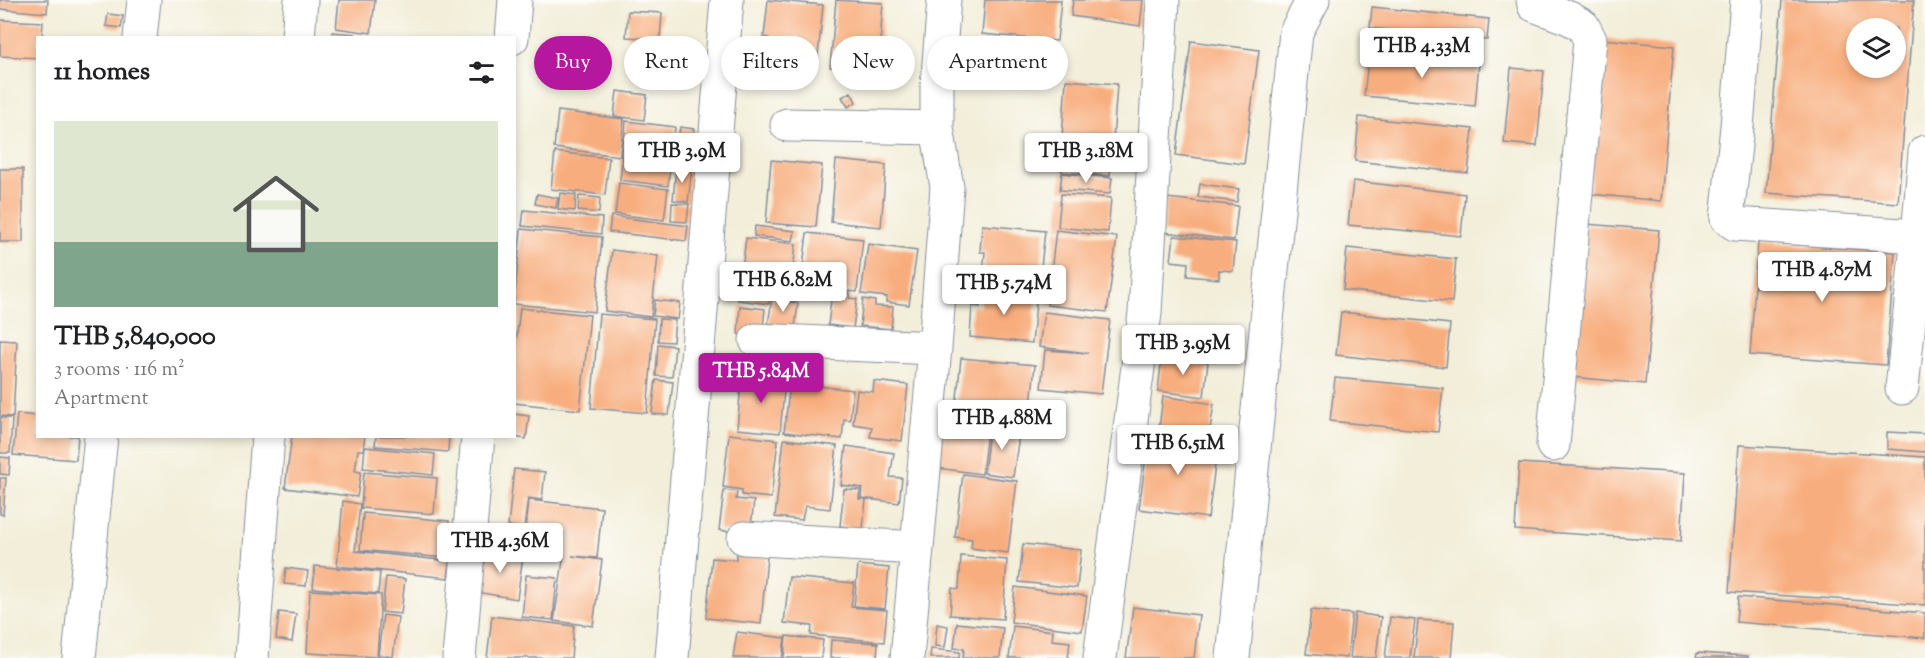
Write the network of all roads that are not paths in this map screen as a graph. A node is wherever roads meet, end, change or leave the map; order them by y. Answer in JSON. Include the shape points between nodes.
{"nodes":[{"id":1,"x":144,"y":0,"type":"edge"},
{"id":2,"x":301,"y":0,"type":"edge"},
{"id":3,"x":515,"y":0,"type":"edge"},
{"id":4,"x":727,"y":0,"type":"edge"},
{"id":5,"x":944,"y":0,"type":"edge"},
{"id":6,"x":1162,"y":0,"type":"edge"},
{"id":7,"x":1313,"y":0,"type":"edge"},
{"id":8,"x":1533,"y":0,"type":"edge"},
{"id":9,"x":1747,"y":0,"type":"edge"},
{"id":10,"x":140,"y":36,"type":"edge"},
{"id":11,"x":298,"y":36,"type":"edge"},
{"id":12,"x":512,"y":36,"type":"edge"},
{"id":13,"x":787,"y":125,"type":"dead end"},
{"id":14,"x":937,"y":128,"type":"junction"},
{"id":15,"x":1925,"y":152,"type":"edge"},
{"id":16,"x":1918,"y":236,"type":"junction"},
{"id":17,"x":756,"y":340,"type":"dead end"},
{"id":18,"x":935,"y":348,"type":"junction"},
{"id":19,"x":1902,"y":388,"type":"dead end"},
{"id":20,"x":101,"y":438,"type":"edge"},
{"id":21,"x":268,"y":438,"type":"edge"},
{"id":22,"x":478,"y":438,"type":"edge"},
{"id":23,"x":1553,"y":445,"type":"dead end"},
{"id":24,"x":744,"y":538,"type":"dead end"},
{"id":25,"x":917,"y":548,"type":"junction"},
{"id":26,"x":79,"y":658,"type":"edge"},
{"id":27,"x":252,"y":658,"type":"edge"},
{"id":28,"x":459,"y":658,"type":"edge"},
{"id":29,"x":672,"y":658,"type":"edge"},
{"id":30,"x":907,"y":658,"type":"edge"},
{"id":31,"x":1100,"y":658,"type":"edge"},
{"id":32,"x":1233,"y":658,"type":"edge"}],
"edges":[{"from":1,"to":10,"type":"street"},
{"from":2,"to":11,"type":"street"},
{"from":3,"to":12,"type":"street"},
{"from":4,"to":29,"type":"street"},
{"from":5,"to":14,"type":"street"},
{"from":6,"to":31,"type":"street","via":[[1145,313]]},
{"from":7,"to":32,"type":"street","via":[[1296,32]]},
{"from":8,"to":23,"type":"street","via":[[1534,5],[1583,26],[1590,40]]},
{"from":9,"to":16,"type":"street","via":[[1727,218],[1735,224]]},
{"from":13,"to":14,"type":"street"},
{"from":14,"to":18,"type":"street","via":[[947,187]]},
{"from":15,"to":16,"type":"street"},
{"from":16,"to":19,"type":"street"},
{"from":17,"to":18,"type":"street"},
{"from":18,"to":25,"type":"street"},
{"from":20,"to":26,"type":"street"},
{"from":21,"to":27,"type":"street"},
{"from":22,"to":28,"type":"street"},
{"from":24,"to":25,"type":"street"},
{"from":25,"to":30,"type":"street"}]}
